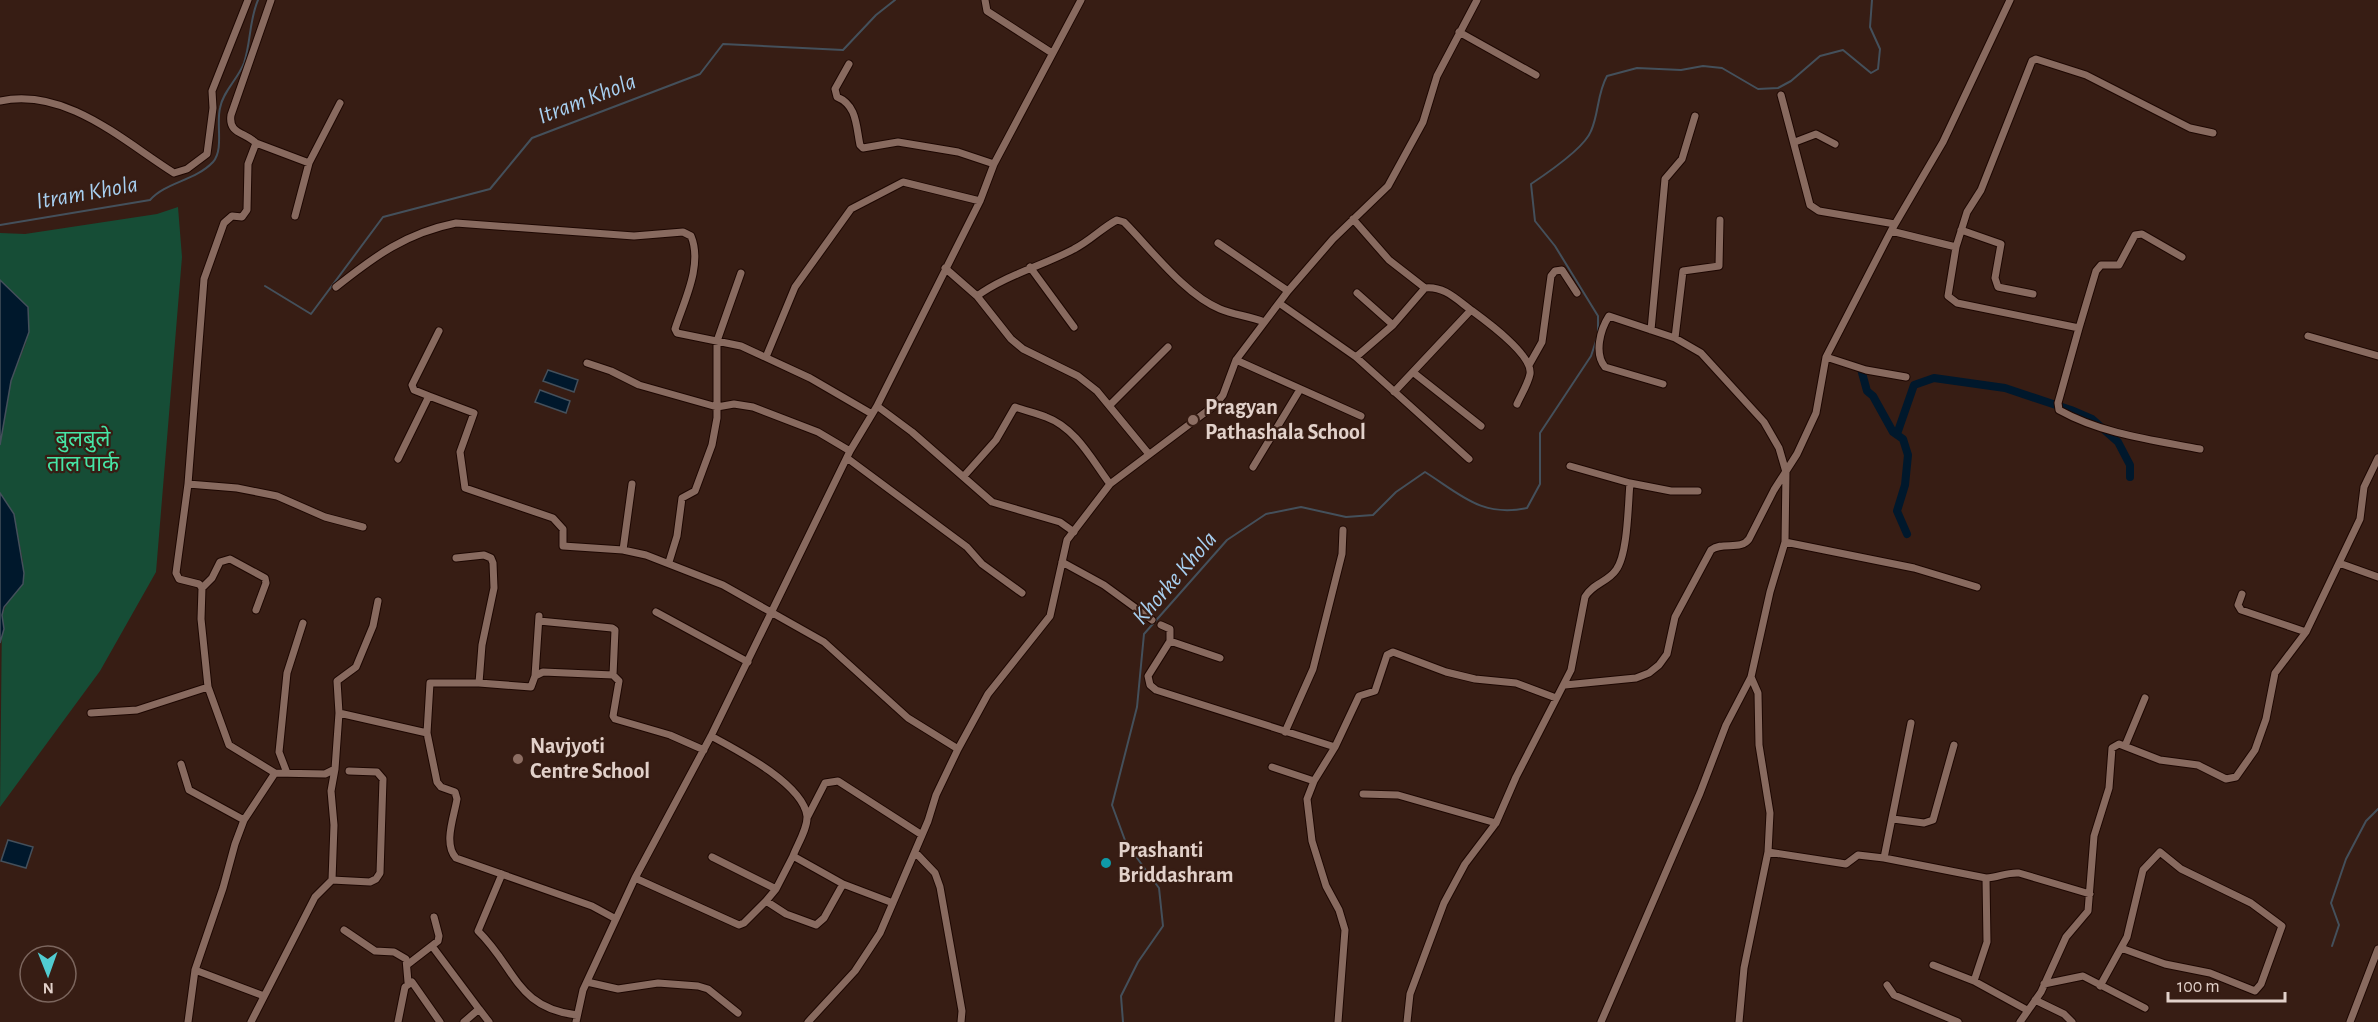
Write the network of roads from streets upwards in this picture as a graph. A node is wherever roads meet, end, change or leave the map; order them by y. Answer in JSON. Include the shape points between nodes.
{"nodes":[{"id":1,"x":248,"y":0,"type":"edge"},
{"id":2,"x":271,"y":0,"type":"edge"},
{"id":3,"x":985,"y":0,"type":"edge"},
{"id":4,"x":1082,"y":0,"type":"edge"},
{"id":5,"x":1477,"y":0,"type":"edge"},
{"id":6,"x":2010,"y":0,"type":"edge"},
{"id":7,"x":1460,"y":32,"type":"junction"},
{"id":8,"x":1052,"y":53,"type":"junction"},
{"id":9,"x":849,"y":64,"type":"dead end"},
{"id":10,"x":1536,"y":75,"type":"dead end"},
{"id":11,"x":1781,"y":94,"type":"dead end"},
{"id":12,"x":0,"y":101,"type":"edge"},
{"id":13,"x":340,"y":103,"type":"dead end"},
{"id":14,"x":1695,"y":116,"type":"dead end"},
{"id":15,"x":2213,"y":133,"type":"dead end"},
{"id":16,"x":1795,"y":142,"type":"junction"},
{"id":17,"x":256,"y":143,"type":"junction"},
{"id":18,"x":1835,"y":144,"type":"dead end"},
{"id":19,"x":309,"y":163,"type":"junction"},
{"id":20,"x":994,"y":164,"type":"junction"},
{"id":21,"x":980,"y":201,"type":"junction"},
{"id":22,"x":296,"y":216,"type":"dead end"},
{"id":23,"x":1353,"y":219,"type":"junction"},
{"id":24,"x":1720,"y":220,"type":"dead end"},
{"id":25,"x":1895,"y":224,"type":"junction"},
{"id":26,"x":1961,"y":230,"type":"junction"},
{"id":27,"x":1891,"y":231,"type":"junction"},
{"id":28,"x":1218,"y":243,"type":"dead end"},
{"id":29,"x":1956,"y":247,"type":"junction"},
{"id":30,"x":2182,"y":257,"type":"dead end"},
{"id":31,"x":1030,"y":267,"type":"junction"},
{"id":32,"x":945,"y":268,"type":"junction"},
{"id":33,"x":741,"y":273,"type":"dead end"},
{"id":34,"x":336,"y":287,"type":"dead end"},
{"id":35,"x":1425,"y":288,"type":"junction"},
{"id":36,"x":1288,"y":291,"type":"junction"},
{"id":37,"x":1358,"y":293,"type":"dead end"},
{"id":38,"x":1577,"y":293,"type":"dead end"},
{"id":39,"x":2033,"y":294,"type":"dead end"},
{"id":40,"x":977,"y":296,"type":"junction"},
{"id":41,"x":1280,"y":303,"type":"junction"},
{"id":42,"x":1471,"y":310,"type":"junction"},
{"id":43,"x":1264,"y":322,"type":"junction"},
{"id":44,"x":1393,"y":326,"type":"junction"},
{"id":45,"x":1074,"y":327,"type":"dead end"},
{"id":46,"x":2079,"y":328,"type":"junction"},
{"id":47,"x":1651,"y":330,"type":"junction"},
{"id":48,"x":439,"y":331,"type":"dead end"},
{"id":49,"x":2308,"y":336,"type":"dead end"},
{"id":50,"x":1675,"y":338,"type":"junction"},
{"id":51,"x":717,"y":341,"type":"junction"},
{"id":52,"x":1168,"y":346,"type":"dead end"},
{"id":53,"x":2378,"y":356,"type":"edge"},
{"id":54,"x":766,"y":357,"type":"junction"},
{"id":55,"x":1356,"y":357,"type":"junction"},
{"id":56,"x":1826,"y":357,"type":"junction"},
{"id":57,"x":1236,"y":360,"type":"junction"},
{"id":58,"x":587,"y":363,"type":"dead end"},
{"id":59,"x":1529,"y":365,"type":"junction"},
{"id":60,"x":1414,"y":373,"type":"junction"},
{"id":61,"x":1906,"y":377,"type":"dead end"},
{"id":62,"x":1663,"y":384,"type":"dead end"},
{"id":63,"x":1299,"y":391,"type":"junction"},
{"id":64,"x":1394,"y":393,"type":"junction"},
{"id":65,"x":429,"y":396,"type":"junction"},
{"id":66,"x":1517,"y":404,"type":"dead end"},
{"id":67,"x":1110,"y":405,"type":"junction"},
{"id":68,"x":877,"y":406,"type":"junction"},
{"id":69,"x":717,"y":407,"type":"junction"},
{"id":70,"x":872,"y":414,"type":"junction"},
{"id":71,"x":1361,"y":416,"type":"dead end"},
{"id":72,"x":1481,"y":426,"type":"dead end"},
{"id":73,"x":2200,"y":449,"type":"dead end"},
{"id":74,"x":1149,"y":453,"type":"junction"},
{"id":75,"x":848,"y":454,"type":"junction"},
{"id":76,"x":2378,"y":458,"type":"edge"},
{"id":77,"x":398,"y":459,"type":"dead end"},
{"id":78,"x":1469,"y":459,"type":"dead end"},
{"id":79,"x":1570,"y":466,"type":"dead end"},
{"id":80,"x":1252,"y":467,"type":"dead end"},
{"id":81,"x":1786,"y":472,"type":"junction"},
{"id":82,"x":964,"y":476,"type":"junction"},
{"id":83,"x":1630,"y":483,"type":"junction"},
{"id":84,"x":188,"y":484,"type":"junction"},
{"id":85,"x":632,"y":484,"type":"dead end"},
{"id":86,"x":1110,"y":484,"type":"junction"},
{"id":87,"x":1698,"y":492,"type":"dead end"},
{"id":88,"x":363,"y":527,"type":"dead end"},
{"id":89,"x":1343,"y":530,"type":"dead end"},
{"id":90,"x":1074,"y":532,"type":"junction"},
{"id":91,"x":1785,"y":542,"type":"junction"},
{"id":92,"x":623,"y":550,"type":"junction"},
{"id":93,"x":456,"y":558,"type":"dead end"},
{"id":94,"x":669,"y":562,"type":"junction"},
{"id":95,"x":1062,"y":562,"type":"junction"},
{"id":96,"x":2339,"y":563,"type":"junction"},
{"id":97,"x":2378,"y":577,"type":"edge"},
{"id":98,"x":1977,"y":587,"type":"dead end"},
{"id":99,"x":202,"y":588,"type":"junction"},
{"id":100,"x":1022,"y":593,"type":"dead end"},
{"id":101,"x":2242,"y":594,"type":"dead end"},
{"id":102,"x":378,"y":601,"type":"dead end"},
{"id":103,"x":256,"y":610,"type":"dead end"},
{"id":104,"x":656,"y":612,"type":"dead end"},
{"id":105,"x":772,"y":612,"type":"junction"},
{"id":106,"x":1152,"y":620,"type":"dead end"},
{"id":107,"x":303,"y":623,"type":"dead end"},
{"id":108,"x":1161,"y":625,"type":"dead end"},
{"id":109,"x":2306,"y":632,"type":"junction"},
{"id":110,"x":1170,"y":641,"type":"junction"},
{"id":111,"x":1220,"y":658,"type":"dead end"},
{"id":112,"x":748,"y":662,"type":"junction"},
{"id":113,"x":613,"y":675,"type":"junction"},
{"id":114,"x":535,"y":676,"type":"junction"},
{"id":115,"x":1751,"y":677,"type":"junction"},
{"id":116,"x":479,"y":683,"type":"junction"},
{"id":117,"x":1565,"y":685,"type":"junction"},
{"id":118,"x":208,"y":687,"type":"junction"},
{"id":119,"x":1556,"y":698,"type":"junction"},
{"id":120,"x":2145,"y":698,"type":"dead end"},
{"id":121,"x":339,"y":712,"type":"junction"},
{"id":122,"x":91,"y":713,"type":"dead end"},
{"id":123,"x":1911,"y":723,"type":"dead end"},
{"id":124,"x":1285,"y":732,"type":"junction"},
{"id":125,"x":427,"y":733,"type":"junction"},
{"id":126,"x":711,"y":736,"type":"junction"},
{"id":127,"x":1954,"y":745,"type":"dead end"},
{"id":128,"x":2125,"y":746,"type":"junction"},
{"id":129,"x":1335,"y":747,"type":"junction"},
{"id":130,"x":958,"y":749,"type":"junction"},
{"id":131,"x":704,"y":750,"type":"junction"},
{"id":132,"x":180,"y":764,"type":"dead end"},
{"id":133,"x":1272,"y":767,"type":"dead end"},
{"id":134,"x":335,"y":769,"type":"junction"},
{"id":135,"x":349,"y":771,"type":"dead end"},
{"id":136,"x":275,"y":773,"type":"junction"},
{"id":137,"x":287,"y":773,"type":"junction"},
{"id":138,"x":1314,"y":782,"type":"junction"},
{"id":139,"x":1363,"y":794,"type":"dead end"},
{"id":140,"x":807,"y":818,"type":"junction"},
{"id":141,"x":1893,"y":819,"type":"junction"},
{"id":142,"x":244,"y":820,"type":"junction"},
{"id":143,"x":1496,"y":823,"type":"junction"},
{"id":144,"x":922,"y":835,"type":"junction"},
{"id":145,"x":915,"y":852,"type":"junction"},
{"id":146,"x":1768,"y":852,"type":"junction"},
{"id":147,"x":793,"y":856,"type":"junction"},
{"id":148,"x":712,"y":857,"type":"dead end"},
{"id":149,"x":1884,"y":858,"type":"junction"},
{"id":150,"x":502,"y":874,"type":"junction"},
{"id":151,"x":635,"y":878,"type":"junction"},
{"id":152,"x":1986,"y":878,"type":"junction"},
{"id":153,"x":332,"y":880,"type":"junction"},
{"id":154,"x":843,"y":884,"type":"junction"},
{"id":155,"x":776,"y":889,"type":"junction"},
{"id":156,"x":2090,"y":894,"type":"junction"},
{"id":157,"x":766,"y":901,"type":"junction"},
{"id":158,"x":893,"y":903,"type":"junction"},
{"id":159,"x":434,"y":917,"type":"dead end"},
{"id":160,"x":616,"y":918,"type":"junction"},
{"id":161,"x":344,"y":930,"type":"dead end"},
{"id":162,"x":432,"y":946,"type":"junction"},
{"id":163,"x":2121,"y":948,"type":"junction"},
{"id":164,"x":2378,"y":949,"type":"edge"},
{"id":165,"x":407,"y":965,"type":"junction"},
{"id":166,"x":1933,"y":965,"type":"dead end"},
{"id":167,"x":195,"y":970,"type":"junction"},
{"id":168,"x":1974,"y":981,"type":"junction"},
{"id":169,"x":408,"y":982,"type":"junction"},
{"id":170,"x":586,"y":982,"type":"junction"},
{"id":171,"x":2044,"y":984,"type":"junction"},
{"id":172,"x":1887,"y":985,"type":"dead end"},
{"id":173,"x":2100,"y":986,"type":"junction"},
{"id":174,"x":264,"y":996,"type":"junction"},
{"id":175,"x":2035,"y":1000,"type":"junction"},
{"id":176,"x":2145,"y":1008,"type":"dead end"},
{"id":177,"x":479,"y":1009,"type":"junction"},
{"id":178,"x":2028,"y":1010,"type":"junction"},
{"id":179,"x":738,"y":1013,"type":"dead end"},
{"id":180,"x":576,"y":1019,"type":"edge"},
{"id":181,"x":2068,"y":1021,"type":"edge"},
{"id":182,"x":188,"y":1022,"type":"edge"},
{"id":183,"x":252,"y":1022,"type":"edge"},
{"id":184,"x":398,"y":1022,"type":"edge"},
{"id":185,"x":440,"y":1022,"type":"edge"},
{"id":186,"x":464,"y":1022,"type":"edge"},
{"id":187,"x":489,"y":1022,"type":"edge"},
{"id":188,"x":808,"y":1022,"type":"edge"},
{"id":189,"x":961,"y":1022,"type":"edge"},
{"id":190,"x":1338,"y":1022,"type":"edge"},
{"id":191,"x":1407,"y":1022,"type":"edge"},
{"id":192,"x":1601,"y":1022,"type":"edge"},
{"id":193,"x":1739,"y":1022,"type":"edge"},
{"id":194,"x":1958,"y":1022,"type":"edge"},
{"id":195,"x":2020,"y":1022,"type":"edge"},
{"id":196,"x":2350,"y":1022,"type":"edge"}],
"edges":[{"from":1,"to":12,"type":"street","via":[[212,91],[207,154],[187,169],[174,173],[89,116],[24,99]]},
{"from":2,"to":17,"type":"street","via":[[230,123]]},
{"from":3,"to":8,"type":"street","via":[[987,11]]},
{"from":4,"to":8,"type":"street"},
{"from":5,"to":7,"type":"street"},
{"from":6,"to":25,"type":"street","via":[[1943,142]]},
{"from":7,"to":10,"type":"street"},
{"from":7,"to":23,"type":"street","via":[[1437,76],[1423,122],[1393,177]]},
{"from":8,"to":20,"type":"street"},
{"from":9,"to":20,"type":"street","via":[[835,89],[837,97],[854,110],[863,148],[898,142],[958,152]]},
{"from":11,"to":16,"type":"street"},
{"from":13,"to":19,"type":"street"},
{"from":14,"to":47,"type":"street","via":[[1682,159],[1665,179]]},
{"from":15,"to":26,"type":"street","via":[[2190,128],[2086,75],[2036,59],[2024,78],[1981,190]]},
{"from":16,"to":18,"type":"street","via":[[1816,134]]},
{"from":16,"to":25,"type":"street","via":[[1814,210]]},
{"from":17,"to":19,"type":"street"},
{"from":17,"to":84,"type":"street","via":[[247,171],[245,215],[232,216],[224,223],[204,279]]},
{"from":19,"to":22,"type":"street"},
{"from":20,"to":21,"type":"street"},
{"from":21,"to":32,"type":"street"},
{"from":21,"to":54,"type":"street","via":[[903,182],[851,209],[795,287]]},
{"from":23,"to":35,"type":"street","via":[[1389,260]]},
{"from":23,"to":36,"type":"street"},
{"from":24,"to":50,"type":"street","via":[[1719,266],[1683,271]]},
{"from":25,"to":27,"type":"street"},
{"from":26,"to":29,"type":"street"},
{"from":26,"to":39,"type":"street","via":[[2001,244],[1995,278],[1998,287]]},
{"from":27,"to":29,"type":"street"},
{"from":27,"to":56,"type":"street"},
{"from":28,"to":36,"type":"street"},
{"from":29,"to":46,"type":"street","via":[[1948,296],[1951,300]]},
{"from":30,"to":46,"type":"street","via":[[2142,234],[2135,235],[2120,265],[2101,265],[2096,271]]},
{"from":31,"to":40,"type":"street"},
{"from":31,"to":43,"type":"street","via":[[1094,239],[1111,223],[1124,222],[1195,294],[1220,309]]},
{"from":31,"to":45,"type":"street"},
{"from":32,"to":40,"type":"street"},
{"from":32,"to":68,"type":"street"},
{"from":33,"to":51,"type":"street"},
{"from":34,"to":51,"type":"street","via":[[382,251],[427,228],[456,223],[634,236],[683,232],[692,236],[694,266],[675,329],[680,335]]},
{"from":35,"to":42,"type":"street","via":[[1437,287]]},
{"from":35,"to":44,"type":"street"},
{"from":36,"to":41,"type":"street"},
{"from":37,"to":44,"type":"street"},
{"from":38,"to":59,"type":"street","via":[[1562,270],[1555,271],[1551,276],[1542,342]]},
{"from":40,"to":67,"type":"street","via":[[1023,349],[1078,376]]},
{"from":41,"to":43,"type":"street"},
{"from":41,"to":55,"type":"street"},
{"from":42,"to":59,"type":"street"},
{"from":42,"to":60,"type":"street"},
{"from":43,"to":57,"type":"street"},
{"from":44,"to":55,"type":"street"},
{"from":46,"to":73,"type":"street","via":[[2059,396],[2059,410],[2079,421],[2135,437]]},
{"from":47,"to":50,"type":"street"},
{"from":47,"to":62,"type":"street","via":[[1609,316],[1598,354],[1605,368]]},
{"from":48,"to":65,"type":"street","via":[[412,384],[414,390]]},
{"from":49,"to":53,"type":"street"},
{"from":50,"to":81,"type":"street","via":[[1701,353],[1764,422],[1779,448]]},
{"from":51,"to":54,"type":"street"},
{"from":51,"to":69,"type":"street"},
{"from":52,"to":67,"type":"street"},
{"from":54,"to":70,"type":"street"},
{"from":55,"to":64,"type":"street"},
{"from":56,"to":61,"type":"street"},
{"from":56,"to":81,"type":"street","via":[[1816,413]]},
{"from":57,"to":63,"type":"street"},
{"from":57,"to":74,"type":"street","via":[[1223,395],[1215,405]]},
{"from":58,"to":69,"type":"street","via":[[639,386]]},
{"from":59,"to":66,"type":"street","via":[[1530,374]]},
{"from":60,"to":64,"type":"street"},
{"from":60,"to":72,"type":"street"},
{"from":63,"to":71,"type":"street"},
{"from":63,"to":80,"type":"street"},
{"from":64,"to":78,"type":"street"},
{"from":65,"to":77,"type":"street"},
{"from":65,"to":92,"type":"street","via":[[474,413],[460,452],[465,488],[553,518],[563,529],[563,546]]},
{"from":67,"to":74,"type":"street"},
{"from":68,"to":70,"type":"street"},
{"from":68,"to":82,"type":"street"},
{"from":69,"to":75,"type":"street","via":[[753,407],[818,432]]},
{"from":69,"to":94,"type":"street","via":[[712,445],[694,491],[682,498]]},
{"from":70,"to":75,"type":"street"},
{"from":74,"to":86,"type":"street"},
{"from":75,"to":100,"type":"street"},
{"from":75,"to":105,"type":"street"},
{"from":76,"to":96,"type":"street","via":[[2364,487],[2360,519]]},
{"from":79,"to":83,"type":"street"},
{"from":81,"to":91,"type":"street"},
{"from":81,"to":117,"type":"street","via":[[1746,543],[1711,550],[1675,617],[1667,654],[1659,665],[1636,678]]},
{"from":82,"to":86,"type":"street","via":[[1004,429],[1015,407],[1047,417],[1069,432]]},
{"from":82,"to":90,"type":"street","via":[[992,502],[1060,522]]},
{"from":83,"to":87,"type":"street"},
{"from":83,"to":117,"type":"street","via":[[1622,556],[1617,570],[1585,597],[1579,642]]},
{"from":84,"to":88,"type":"street","via":[[277,496],[325,517]]},
{"from":84,"to":99,"type":"street","via":[[176,573],[180,579]]},
{"from":85,"to":92,"type":"street"},
{"from":86,"to":90,"type":"street"},
{"from":89,"to":124,"type":"street","via":[[1342,554],[1313,669]]},
{"from":90,"to":95,"type":"street","via":[[1067,540]]},
{"from":91,"to":98,"type":"street","via":[[1914,568]]},
{"from":91,"to":115,"type":"street"},
{"from":92,"to":94,"type":"street"},
{"from":93,"to":116,"type":"street","via":[[484,555],[493,563],[494,588]]},
{"from":94,"to":105,"type":"street"},
{"from":95,"to":106,"type":"street","via":[[1104,585]]},
{"from":95,"to":130,"type":"street","via":[[1050,616],[988,694]]},
{"from":96,"to":97,"type":"street"},
{"from":96,"to":109,"type":"street"},
{"from":99,"to":103,"type":"street","via":[[220,562],[230,559],[265,578]]},
{"from":99,"to":118,"type":"street"},
{"from":101,"to":109,"type":"street","via":[[2238,605],[2241,610]]},
{"from":102,"to":121,"type":"street","via":[[373,626],[356,667],[337,681]]},
{"from":104,"to":112,"type":"street"},
{"from":105,"to":112,"type":"street"},
{"from":105,"to":130,"type":"street","via":[[824,642],[908,718]]},
{"from":107,"to":137,"type":"street","via":[[287,673],[279,752]]},
{"from":108,"to":110,"type":"street","via":[[1170,629]]},
{"from":109,"to":128,"type":"street","via":[[2275,673],[2255,750],[2236,777],[2226,779],[2198,765],[2160,760]]},
{"from":110,"to":111,"type":"street"},
{"from":110,"to":124,"type":"street","via":[[1148,676],[1150,686]]},
{"from":112,"to":126,"type":"street"},
{"from":113,"to":114,"type":"street","via":[[543,672]]},
{"from":113,"to":114,"type":"street","via":[[615,630],[539,618]]},
{"from":113,"to":131,"type":"street","via":[[619,681],[615,719]]},
{"from":114,"to":116,"type":"street","via":[[531,687]]},
{"from":115,"to":146,"type":"street","via":[[1758,693],[1759,745],[1770,813]]},
{"from":115,"to":192,"type":"street","via":[[1726,725]]},
{"from":116,"to":125,"type":"street","via":[[430,683]]},
{"from":117,"to":119,"type":"street"},
{"from":118,"to":122,"type":"street","via":[[137,710]]},
{"from":118,"to":136,"type":"street","via":[[229,745]]},
{"from":119,"to":129,"type":"street","via":[[1516,683],[1446,672],[1393,652],[1388,655],[1375,691],[1359,696]]},
{"from":119,"to":143,"type":"street"},
{"from":120,"to":128,"type":"street"},
{"from":121,"to":125,"type":"street"},
{"from":121,"to":134,"type":"street"},
{"from":123,"to":141,"type":"street"},
{"from":124,"to":129,"type":"street"},
{"from":125,"to":150,"type":"street","via":[[437,782],[441,788],[455,792],[457,799],[450,852],[456,858]]},
{"from":126,"to":131,"type":"street"},
{"from":126,"to":140,"type":"street","via":[[753,759],[789,789],[804,806]]},
{"from":127,"to":141,"type":"street","via":[[1933,820],[1924,823]]},
{"from":128,"to":156,"type":"street","via":[[2112,748],[2109,788],[2094,836]]},
{"from":129,"to":138,"type":"street"},
{"from":130,"to":144,"type":"street"},
{"from":131,"to":151,"type":"street"},
{"from":132,"to":142,"type":"street","via":[[189,790]]},
{"from":133,"to":138,"type":"street"},
{"from":134,"to":137,"type":"street","via":[[325,774]]},
{"from":134,"to":153,"type":"street","via":[[331,791]]},
{"from":135,"to":153,"type":"street","via":[[376,772],[383,779],[380,873],[370,882]]},
{"from":136,"to":137,"type":"street"},
{"from":136,"to":142,"type":"street"},
{"from":138,"to":190,"type":"street","via":[[1307,799],[1312,841],[1345,930]]},
{"from":139,"to":143,"type":"street","via":[[1398,795]]},
{"from":140,"to":144,"type":"street","via":[[825,783],[838,781]]},
{"from":140,"to":147,"type":"street"},
{"from":141,"to":149,"type":"street"},
{"from":142,"to":167,"type":"street"},
{"from":143,"to":191,"type":"street","via":[[1465,864],[1444,903],[1410,994]]},
{"from":144,"to":145,"type":"street"},
{"from":145,"to":158,"type":"street"},
{"from":145,"to":189,"type":"street","via":[[935,873],[940,887]]},
{"from":146,"to":149,"type":"street","via":[[1846,864],[1858,855]]},
{"from":146,"to":193,"type":"street","via":[[1744,968]]},
{"from":147,"to":154,"type":"street"},
{"from":147,"to":155,"type":"street"},
{"from":148,"to":155,"type":"street"},
{"from":149,"to":152,"type":"street"},
{"from":150,"to":160,"type":"street"},
{"from":150,"to":180,"type":"street","via":[[478,931],[536,1003]]},
{"from":151,"to":157,"type":"street","via":[[739,925]]},
{"from":151,"to":160,"type":"street"},
{"from":152,"to":156,"type":"street","via":[[2019,873]]},
{"from":152,"to":168,"type":"street","via":[[1987,942]]},
{"from":153,"to":174,"type":"street","via":[[308,908]]},
{"from":154,"to":157,"type":"street","via":[[816,925],[786,914]]},
{"from":154,"to":158,"type":"street"},
{"from":155,"to":157,"type":"street"},
{"from":156,"to":171,"type":"street","via":[[2088,911],[2066,937]]},
{"from":158,"to":188,"type":"street","via":[[880,933],[855,971]]},
{"from":159,"to":162,"type":"street","via":[[439,936]]},
{"from":160,"to":170,"type":"street"},
{"from":161,"to":165,"type":"street","via":[[375,951],[394,952],[406,959]]},
{"from":162,"to":165,"type":"street"},
{"from":162,"to":177,"type":"street"},
{"from":163,"to":163,"type":"street","via":[[2143,870],[2160,852],[2181,869],[2251,903],[2282,926],[2261,984],[2254,991],[2210,973],[2165,964]]},
{"from":163,"to":173,"type":"street"},
{"from":164,"to":196,"type":"street"},
{"from":165,"to":169,"type":"street"},
{"from":166,"to":168,"type":"street"},
{"from":167,"to":174,"type":"street"},
{"from":167,"to":182,"type":"street"},
{"from":168,"to":178,"type":"street"},
{"from":169,"to":184,"type":"street"},
{"from":169,"to":185,"type":"street","via":[[412,982]]},
{"from":170,"to":179,"type":"street","via":[[618,989],[658,983],[698,986],[708,989]]},
{"from":170,"to":180,"type":"street"},
{"from":171,"to":173,"type":"street","via":[[2083,976]]},
{"from":171,"to":175,"type":"street"},
{"from":172,"to":194,"type":"street","via":[[1894,995]]},
{"from":173,"to":176,"type":"street"},
{"from":174,"to":183,"type":"street"},
{"from":175,"to":178,"type":"street"},
{"from":175,"to":181,"type":"street"},
{"from":177,"to":186,"type":"street"},
{"from":177,"to":187,"type":"street"},
{"from":178,"to":195,"type":"street"}]}
